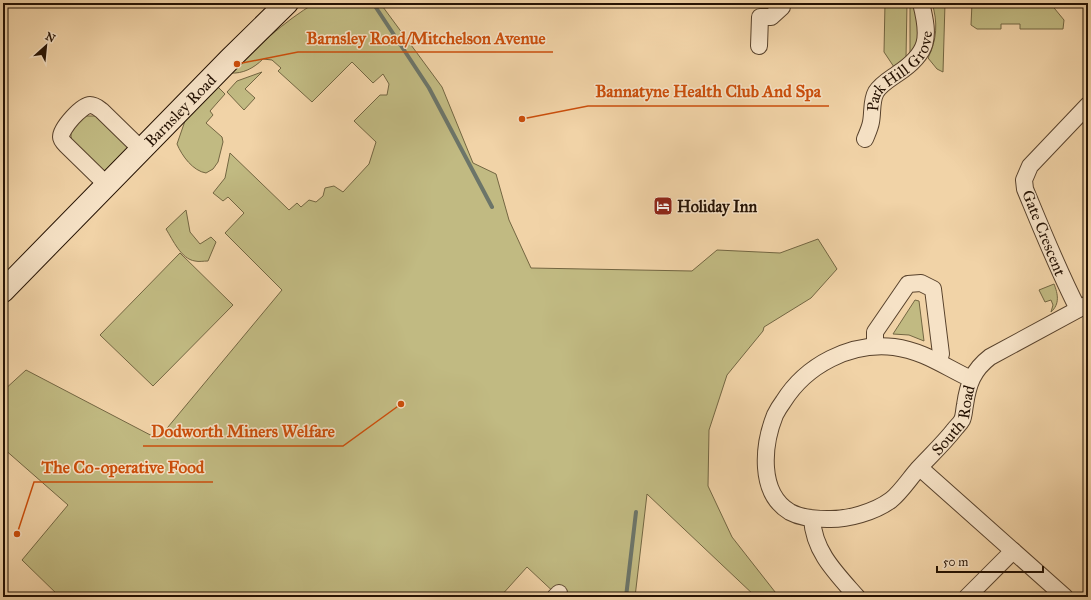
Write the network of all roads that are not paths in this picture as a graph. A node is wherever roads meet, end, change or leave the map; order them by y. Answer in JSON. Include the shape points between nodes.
{"nodes":[{"id":1,"x":287,"y":3,"type":"edge"},
{"id":2,"x":782,"y":3,"type":"edge"},
{"id":3,"x":921,"y":3,"type":"edge"},
{"id":4,"x":759,"y":46,"type":"dead end"},
{"id":5,"x":1088,"y":105,"type":"edge"},
{"id":6,"x":865,"y":139,"type":"dead end"},
{"id":7,"x":142,"y":150,"type":"junction"},
{"id":8,"x":107,"y":185,"type":"junction"},
{"id":9,"x":6,"y":281,"type":"edge"},
{"id":10,"x":1083,"y":307,"type":"edge"},
{"id":11,"x":874,"y":346,"type":"junction"},
{"id":12,"x":938,"y":361,"type":"junction"},
{"id":13,"x":971,"y":379,"type":"junction"},
{"id":14,"x":920,"y":468,"type":"junction"},
{"id":15,"x":812,"y":519,"type":"junction"},
{"id":16,"x":1013,"y":551,"type":"junction"},
{"id":17,"x":857,"y":597,"type":"edge"},
{"id":18,"x":967,"y":597,"type":"edge"},
{"id":19,"x":1065,"y":597,"type":"edge"}],
"edges":[{"from":1,"to":7,"type":"main road","name":"Barnsley Road"},
{"from":2,"to":4,"type":"street","via":[[782,7],[771,17],[760,17]]},
{"from":3,"to":6,"type":"street","name":"Park Hill Grove","via":[[926,25],[925,42],[919,56],[876,92]]},
{"from":5,"to":10,"type":"street","name":"Gate Crescent","via":[[1030,166],[1024,180],[1025,189],[1062,279]]},
{"from":7,"to":8,"type":"main road","name":"Barnsley Road"},
{"from":7,"to":8,"type":"street","name":"Barnsley Road","via":[[95,106],[82,108],[62,132],[61,139]]},
{"from":8,"to":9,"type":"main road","name":"Barnsley Road"},
{"from":10,"to":13,"type":"street","name":"South Road","via":[[990,357],[976,370]]},
{"from":11,"to":12,"type":"street","name":"South Road","via":[[916,352]]},
{"from":11,"to":12,"type":"street","via":[[875,332],[908,284],[921,283],[933,290],[941,354]]},
{"from":11,"to":15,"type":"street","name":"South Road","via":[[845,352],[826,360],[802,378],[775,414],[765,457],[768,483],[777,501],[791,512]]},
{"from":12,"to":13,"type":"street","name":"South Road"},
{"from":13,"to":14,"type":"street","name":"South Road","via":[[962,420]]},
{"from":14,"to":15,"type":"street","name":"South Road","via":[[891,500],[868,512],[837,519]]},
{"from":14,"to":16,"type":"street"},
{"from":15,"to":17,"type":"street","via":[[820,550],[828,564]]},
{"from":16,"to":18,"type":"street"},
{"from":16,"to":19,"type":"street"}]}
